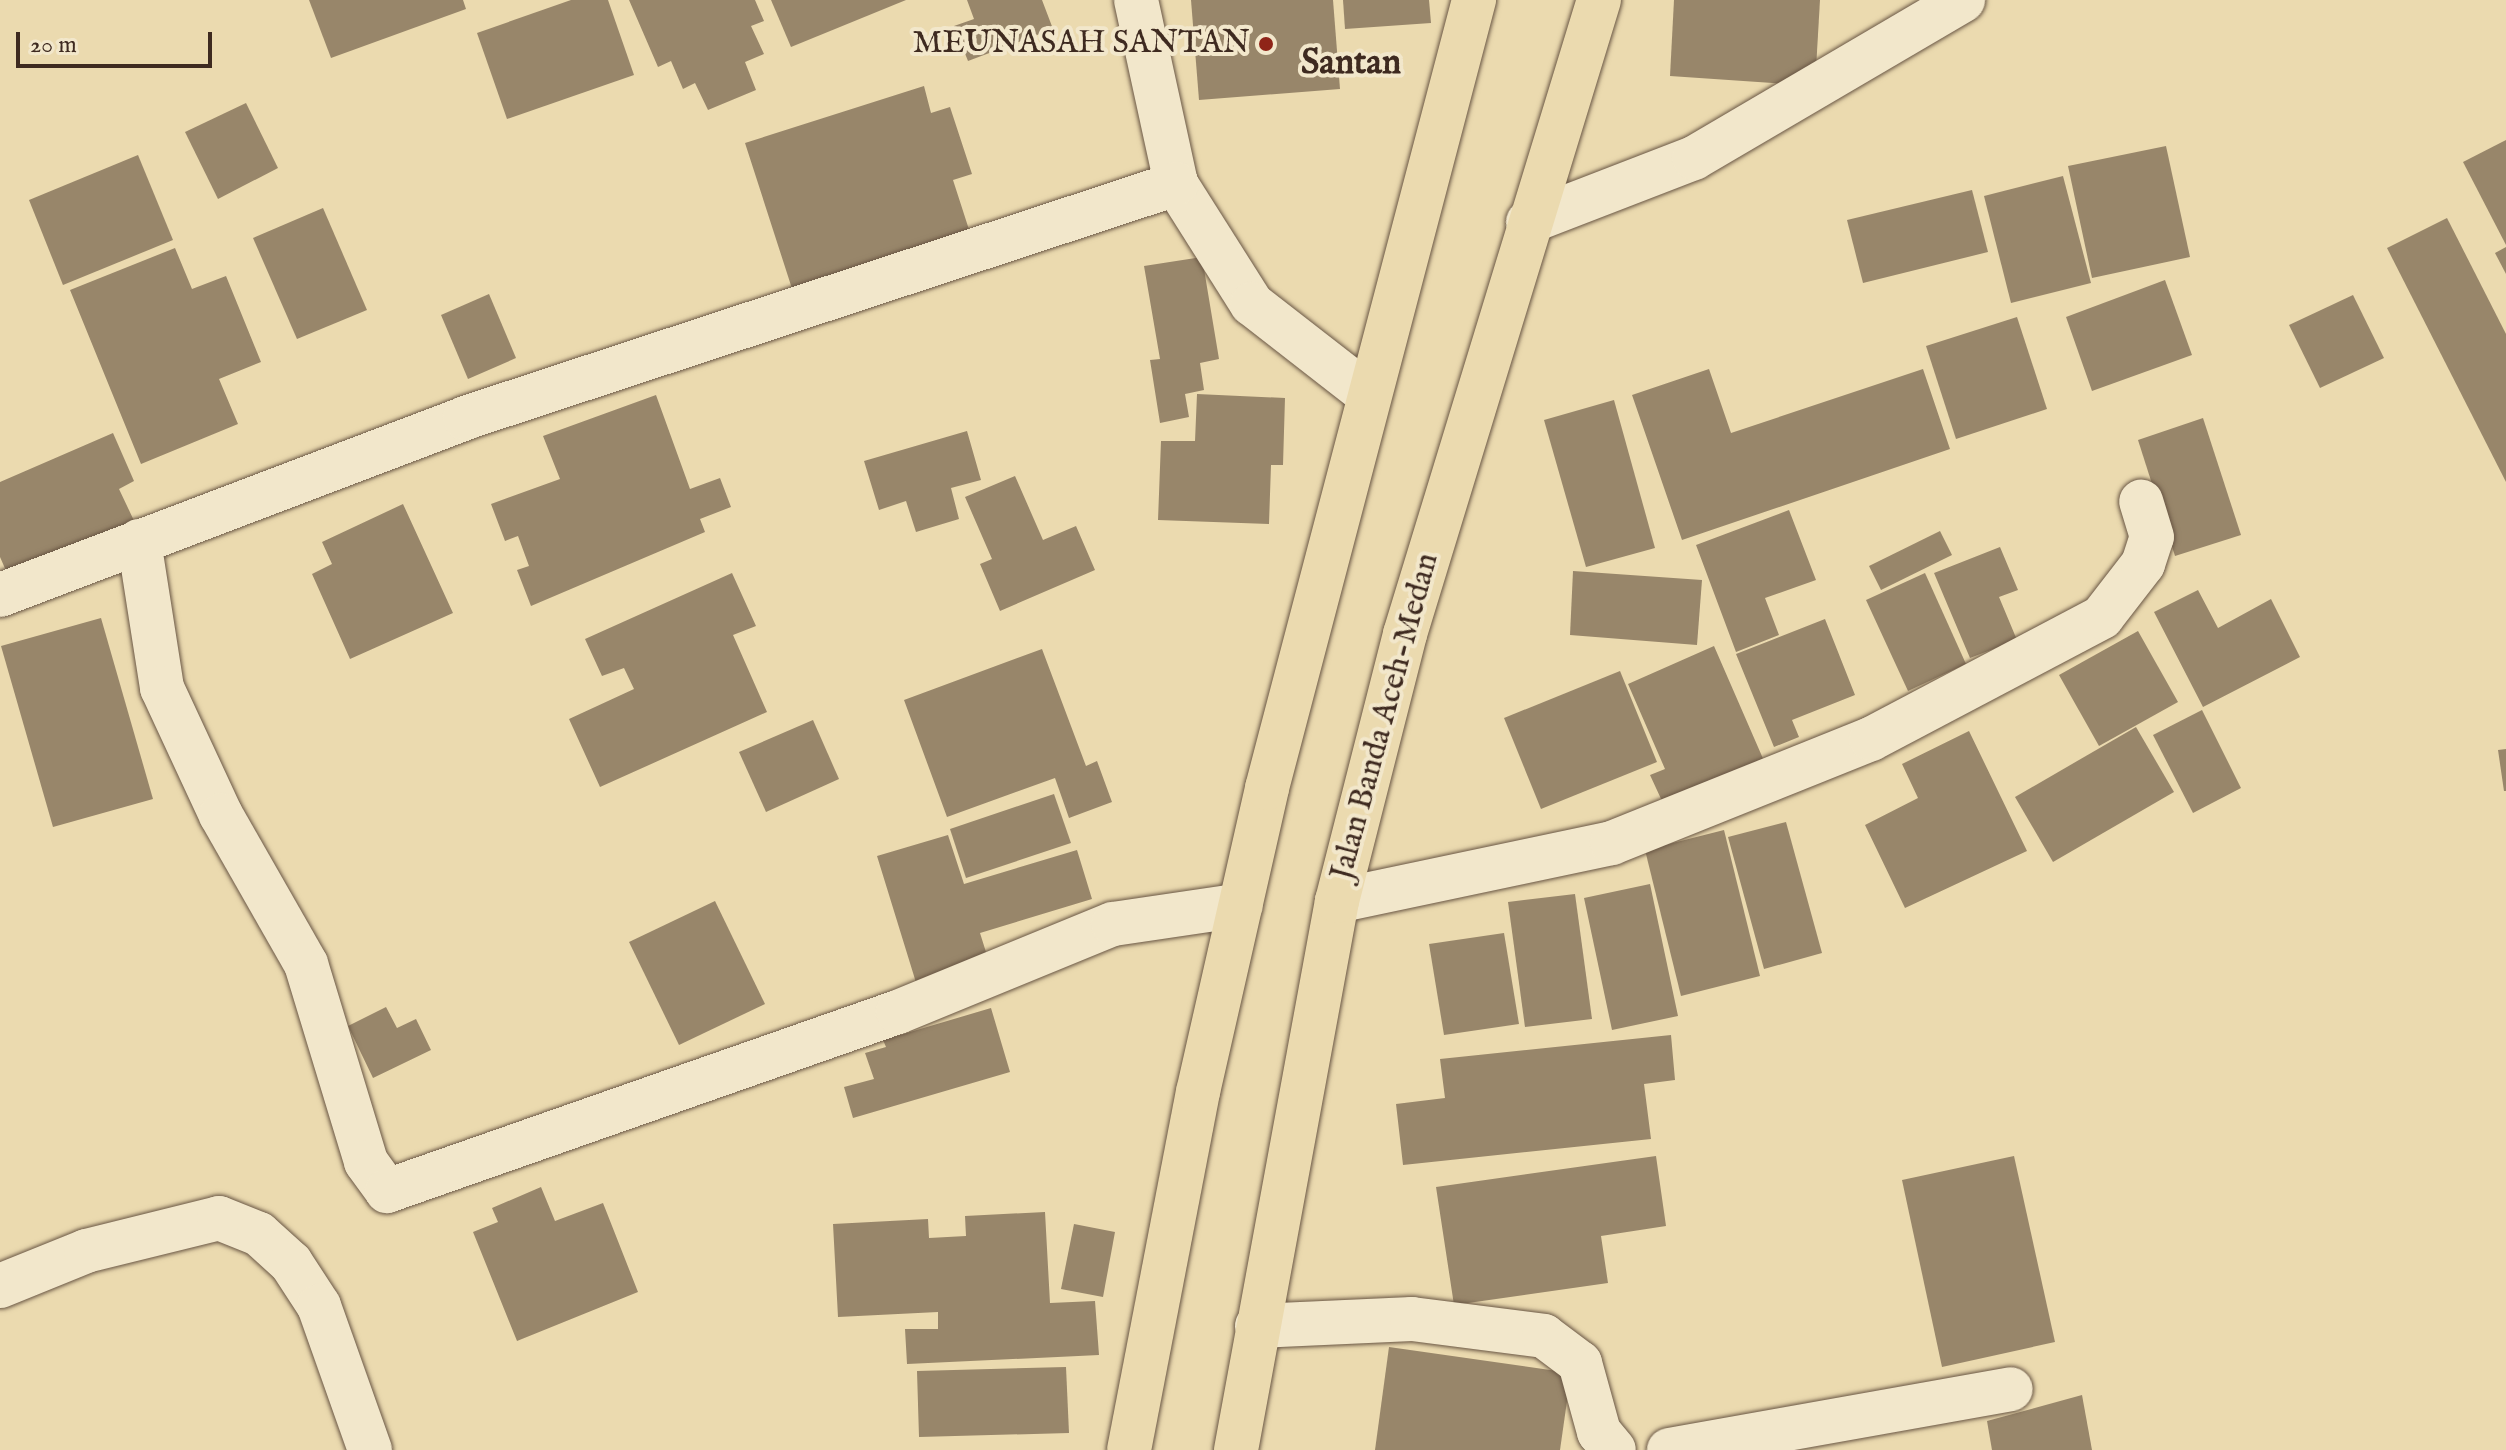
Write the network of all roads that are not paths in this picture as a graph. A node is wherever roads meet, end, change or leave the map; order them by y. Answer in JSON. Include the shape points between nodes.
{"nodes":[{"id":1,"x":1136,"y":0,"type":"edge"},
{"id":2,"x":1474,"y":0,"type":"edge"},
{"id":3,"x":1599,"y":0,"type":"edge"},
{"id":4,"x":1963,"y":0,"type":"edge"},
{"id":5,"x":1176,"y":184,"type":"junction"},
{"id":6,"x":1528,"y":222,"type":"junction"},
{"id":7,"x":1369,"y":395,"type":"junction"},
{"id":8,"x":2141,"y":502,"type":"dead end"},
{"id":9,"x":139,"y":541,"type":"junction"},
{"id":10,"x":0,"y":595,"type":"edge"},
{"id":11,"x":1337,"y":901,"type":"junction"},
{"id":12,"x":1241,"y":905,"type":"junction"},
{"id":13,"x":0,"y":1286,"type":"edge"},
{"id":14,"x":1257,"y":1326,"type":"junction"},
{"id":15,"x":2011,"y":1389,"type":"dead end"},
{"id":16,"x":370,"y":1450,"type":"edge"},
{"id":17,"x":1129,"y":1450,"type":"edge"},
{"id":18,"x":1236,"y":1450,"type":"edge"},
{"id":19,"x":1614,"y":1450,"type":"edge"},
{"id":20,"x":1669,"y":1450,"type":"edge"}],
"edges":[{"from":1,"to":5,"type":"street"},
{"from":2,"to":7,"type":"highway"},
{"from":3,"to":6,"type":"highway","name":"Jalan Banda Aceh-Medan"},
{"from":4,"to":6,"type":"street","via":[[1694,158]]},
{"from":5,"to":7,"type":"street","via":[[1252,304]]},
{"from":5,"to":9,"type":"street","via":[[465,418]]},
{"from":6,"to":11,"type":"highway","name":"Jalan Banda Aceh-Medan","via":[[1405,634]]},
{"from":7,"to":12,"type":"highway"},
{"from":8,"to":11,"type":"street","via":[[2152,537],[2143,564],[2102,617],[1871,739],[1612,843]]},
{"from":9,"to":10,"type":"street"},
{"from":9,"to":12,"type":"street","via":[[162,688],[221,815],[306,964],[366,1162],[387,1191],[869,1022],[1113,924]]},
{"from":11,"to":14,"type":"highway","name":"Jalan Banda Aceh-Medan"},
{"from":12,"to":17,"type":"highway"},
{"from":13,"to":16,"type":"street","via":[[86,1251],[219,1218],[259,1234],[291,1263],[319,1306]]},
{"from":14,"to":18,"type":"highway","name":"Jalan Banda Aceh-Medan"},
{"from":14,"to":19,"type":"street","via":[[1412,1319],[1544,1336],[1580,1363],[1599,1432]]},
{"from":15,"to":20,"type":"street"}]}
